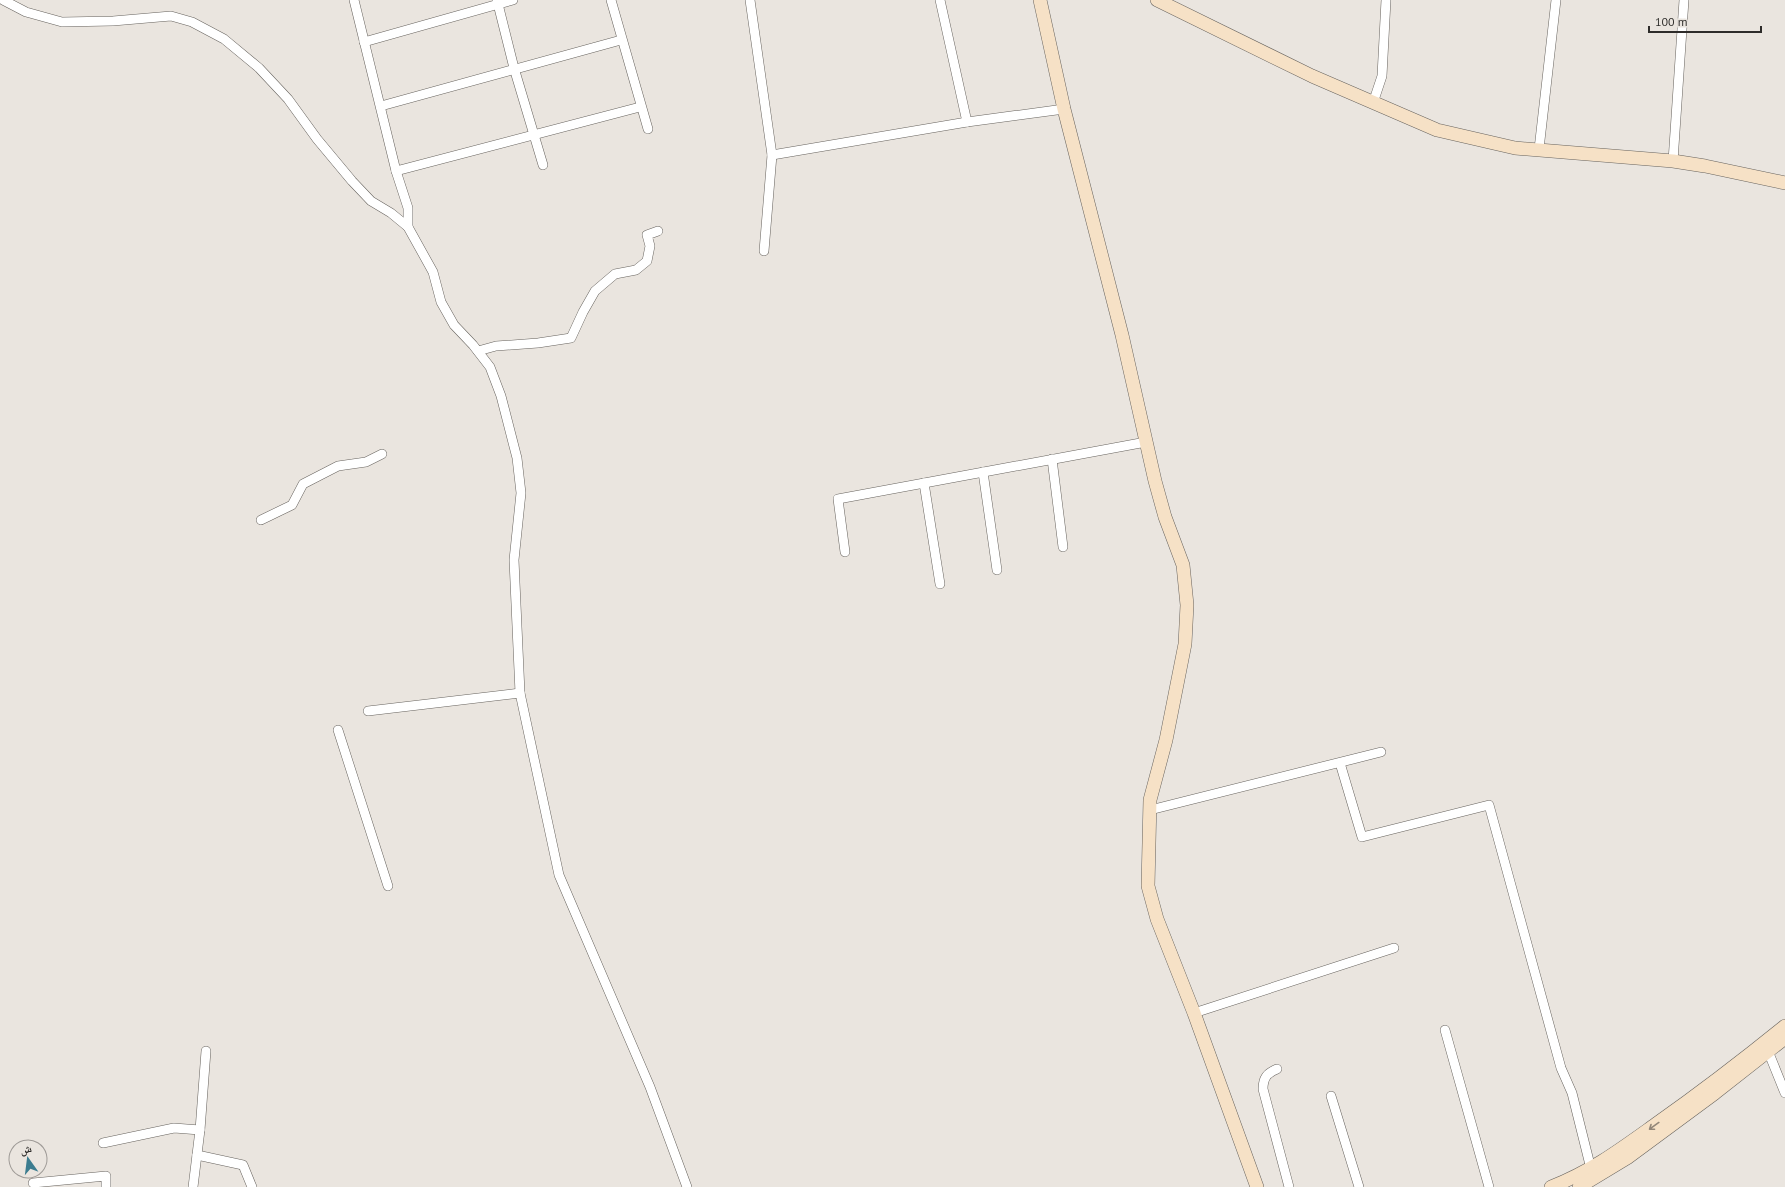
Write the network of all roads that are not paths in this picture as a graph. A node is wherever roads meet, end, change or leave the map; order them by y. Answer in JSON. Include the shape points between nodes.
{"nodes":[{"id":1,"x":3,"y":0,"type":"edge"},
{"id":2,"x":354,"y":0,"type":"edge"},
{"id":3,"x":513,"y":0,"type":"edge"},
{"id":4,"x":611,"y":0,"type":"edge"},
{"id":5,"x":750,"y":0,"type":"edge"},
{"id":6,"x":940,"y":0,"type":"edge"},
{"id":7,"x":1040,"y":0,"type":"edge"},
{"id":8,"x":1157,"y":0,"type":"edge"},
{"id":9,"x":1386,"y":0,"type":"edge"},
{"id":10,"x":1556,"y":0,"type":"edge"},
{"id":11,"x":1684,"y":0,"type":"edge"},
{"id":12,"x":497,"y":2,"type":"edge"},
{"id":13,"x":621,"y":40,"type":"junction"},
{"id":14,"x":364,"y":42,"type":"junction"},
{"id":15,"x":514,"y":68,"type":"junction"},
{"id":16,"x":1373,"y":102,"type":"junction"},
{"id":17,"x":381,"y":106,"type":"junction"},
{"id":18,"x":640,"y":107,"type":"junction"},
{"id":19,"x":1064,"y":109,"type":"junction"},
{"id":20,"x":967,"y":122,"type":"junction"},
{"id":21,"x":648,"y":129,"type":"dead end"},
{"id":22,"x":534,"y":135,"type":"junction"},
{"id":23,"x":1539,"y":150,"type":"junction"},
{"id":24,"x":772,"y":155,"type":"junction"},
{"id":25,"x":1673,"y":161,"type":"junction"},
{"id":26,"x":543,"y":165,"type":"dead end"},
{"id":27,"x":396,"y":171,"type":"junction"},
{"id":28,"x":1785,"y":183,"type":"edge"},
{"id":29,"x":408,"y":227,"type":"junction"},
{"id":30,"x":658,"y":231,"type":"dead end"},
{"id":31,"x":764,"y":251,"type":"dead end"},
{"id":32,"x":478,"y":351,"type":"junction"},
{"id":33,"x":1146,"y":442,"type":"junction"},
{"id":34,"x":382,"y":454,"type":"dead end"},
{"id":35,"x":1052,"y":459,"type":"junction"},
{"id":36,"x":983,"y":472,"type":"junction"},
{"id":37,"x":924,"y":483,"type":"junction"},
{"id":38,"x":261,"y":520,"type":"dead end"},
{"id":39,"x":1063,"y":547,"type":"dead end"},
{"id":40,"x":845,"y":552,"type":"dead end"},
{"id":41,"x":997,"y":570,"type":"dead end"},
{"id":42,"x":940,"y":584,"type":"dead end"},
{"id":43,"x":520,"y":693,"type":"junction"},
{"id":44,"x":368,"y":711,"type":"dead end"},
{"id":45,"x":338,"y":730,"type":"dead end"},
{"id":46,"x":1381,"y":752,"type":"dead end"},
{"id":47,"x":1340,"y":763,"type":"junction"},
{"id":48,"x":1150,"y":810,"type":"junction"},
{"id":49,"x":388,"y":886,"type":"dead end"},
{"id":50,"x":1394,"y":948,"type":"dead end"},
{"id":51,"x":1194,"y":1013,"type":"junction"},
{"id":52,"x":1785,"y":1026,"type":"edge"},
{"id":53,"x":1445,"y":1030,"type":"dead end"},
{"id":54,"x":1785,"y":1038,"type":"edge"},
{"id":55,"x":1767,"y":1047,"type":"junction"},
{"id":56,"x":206,"y":1051,"type":"dead end"},
{"id":57,"x":1277,"y":1069,"type":"dead end"},
{"id":58,"x":1785,"y":1093,"type":"edge"},
{"id":59,"x":1331,"y":1096,"type":"dead end"},
{"id":60,"x":200,"y":1130,"type":"junction"},
{"id":61,"x":104,"y":1143,"type":"dead end"},
{"id":62,"x":197,"y":1155,"type":"junction"},
{"id":63,"x":1591,"y":1169,"type":"junction"},
{"id":64,"x":33,"y":1183,"type":"dead end"},
{"id":65,"x":106,"y":1187,"type":"edge"},
{"id":66,"x":193,"y":1187,"type":"edge"},
{"id":67,"x":252,"y":1187,"type":"edge"},
{"id":68,"x":687,"y":1187,"type":"edge"},
{"id":69,"x":1257,"y":1187,"type":"edge"},
{"id":70,"x":1289,"y":1187,"type":"edge"},
{"id":71,"x":1359,"y":1187,"type":"edge"},
{"id":72,"x":1489,"y":1187,"type":"edge"},
{"id":73,"x":1551,"y":1187,"type":"edge"},
{"id":74,"x":1579,"y":1187,"type":"edge"}],
"edges":[{"from":1,"to":29,"type":"street","via":[[26,12],[62,22],[170,16],[192,22],[224,39],[259,68],[288,99],[352,181],[371,200]]},
{"from":2,"to":14,"type":"street"},
{"from":3,"to":12,"type":"street"},
{"from":4,"to":13,"type":"street"},
{"from":5,"to":24,"type":"street"},
{"from":6,"to":20,"type":"street"},
{"from":7,"to":19,"type":"street"},
{"from":8,"to":16,"type":"street","via":[[1312,76]]},
{"from":9,"to":16,"type":"street","via":[[1382,76]]},
{"from":10,"to":23,"type":"street"},
{"from":11,"to":25,"type":"street"},
{"from":12,"to":14,"type":"street"},
{"from":12,"to":15,"type":"street"},
{"from":13,"to":15,"type":"street"},
{"from":13,"to":18,"type":"street"},
{"from":14,"to":17,"type":"street"},
{"from":15,"to":17,"type":"street"},
{"from":15,"to":22,"type":"street"},
{"from":16,"to":23,"type":"street","via":[[1437,130],[1515,148]]},
{"from":17,"to":27,"type":"street"},
{"from":18,"to":21,"type":"street"},
{"from":18,"to":22,"type":"street"},
{"from":19,"to":20,"type":"street"},
{"from":19,"to":33,"type":"street","via":[[1122,335]]},
{"from":20,"to":24,"type":"street"},
{"from":22,"to":26,"type":"street"},
{"from":22,"to":27,"type":"street"},
{"from":23,"to":25,"type":"street"},
{"from":24,"to":31,"type":"street"},
{"from":25,"to":28,"type":"street"},
{"from":27,"to":29,"type":"street","via":[[408,208]]},
{"from":29,"to":32,"type":"street","via":[[433,272],[441,302],[454,325]]},
{"from":30,"to":32,"type":"street","via":[[647,235],[650,246],[647,261],[636,270],[615,274],[595,291],[570,338],[545,343],[496,346]]},
{"from":32,"to":43,"type":"street","via":[[490,368],[498,389],[517,458],[521,493],[514,560]]},
{"from":33,"to":35,"type":"street"},
{"from":33,"to":48,"type":"street","via":[[1165,517],[1183,565],[1187,605],[1186,644],[1166,740],[1150,800]]},
{"from":34,"to":38,"type":"street","via":[[366,462],[338,466],[303,484],[292,505]]},
{"from":35,"to":36,"type":"street"},
{"from":35,"to":39,"type":"street"},
{"from":36,"to":37,"type":"street"},
{"from":36,"to":41,"type":"street"},
{"from":37,"to":40,"type":"street","via":[[838,499]]},
{"from":37,"to":42,"type":"street"},
{"from":43,"to":44,"type":"street"},
{"from":43,"to":68,"type":"street","via":[[559,875],[650,1087]]},
{"from":45,"to":49,"type":"street"},
{"from":46,"to":47,"type":"street"},
{"from":47,"to":48,"type":"street"},
{"from":47,"to":63,"type":"street","via":[[1362,837],[1489,805],[1561,1068],[1572,1093]]},
{"from":48,"to":51,"type":"street","via":[[1148,886],[1157,919]]},
{"from":50,"to":51,"type":"street"},
{"from":51,"to":69,"type":"street"},
{"from":52,"to":55,"type":"street"},
{"from":53,"to":72,"type":"street"},
{"from":54,"to":55,"type":"street"},
{"from":55,"to":58,"type":"street"},
{"from":55,"to":63,"type":"street","one_way":true},
{"from":55,"to":74,"type":"street","via":[[1627,1158]]},
{"from":56,"to":60,"type":"street"},
{"from":57,"to":70,"type":"street","via":[[1268,1073],[1263,1081],[1263,1089]]},
{"from":59,"to":71,"type":"street"},
{"from":60,"to":61,"type":"street","via":[[174,1128]]},
{"from":60,"to":62,"type":"street"},
{"from":62,"to":66,"type":"street"},
{"from":62,"to":67,"type":"street","via":[[243,1165]]},
{"from":63,"to":73,"type":"street"},
{"from":64,"to":65,"type":"street","via":[[106,1176]]}]}
